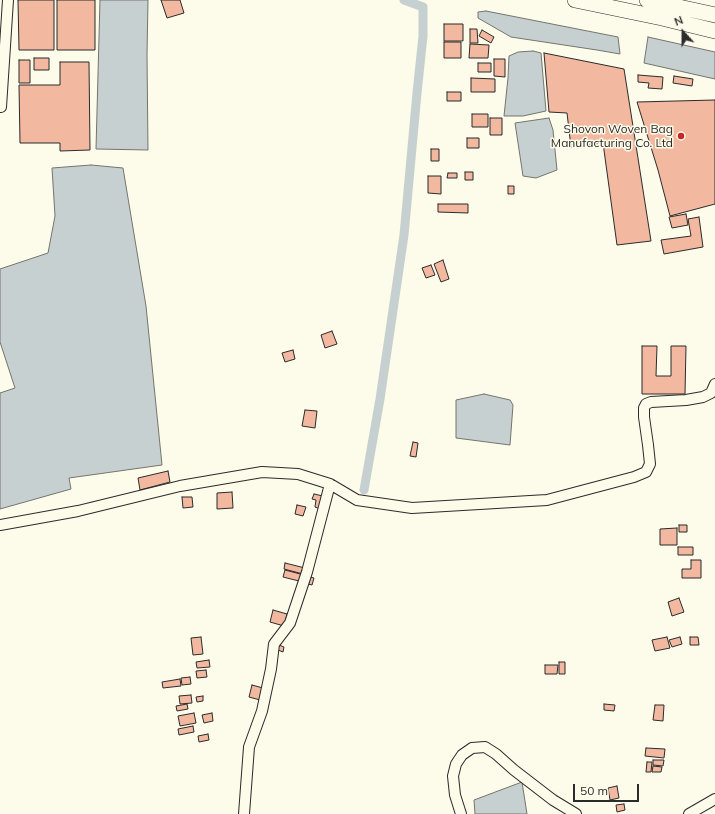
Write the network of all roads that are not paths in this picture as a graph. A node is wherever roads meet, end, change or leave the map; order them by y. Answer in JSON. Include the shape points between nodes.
{"nodes":[{"id":1,"x":8,"y":0,"type":"edge"},
{"id":2,"x":575,"y":0,"type":"edge"},
{"id":3,"x":647,"y":0,"type":"edge"},
{"id":4,"x":715,"y":15,"type":"edge"},
{"id":5,"x":715,"y":31,"type":"edge"},
{"id":6,"x":1,"y":107,"type":"edge"},
{"id":7,"x":715,"y":384,"type":"edge"},
{"id":8,"x":330,"y":484,"type":"junction"},
{"id":9,"x":0,"y":525,"type":"edge"},
{"id":10,"x":715,"y":799,"type":"edge"},
{"id":11,"x":244,"y":814,"type":"edge"},
{"id":12,"x":461,"y":814,"type":"edge"},
{"id":13,"x":576,"y":814,"type":"edge"},
{"id":14,"x":689,"y":814,"type":"edge"}],
"edges":[{"from":1,"to":6,"type":"street"},
{"from":2,"to":5,"type":"highway"},
{"from":3,"to":4,"type":"highway"},
{"from":7,"to":8,"type":"street","via":[[711,393],[704,397],[646,404],[644,417],[650,464],[646,472],[590,489],[547,500],[412,508],[356,500]]},
{"from":8,"to":9,"type":"street","via":[[298,474],[262,472],[180,486],[78,511]]},
{"from":8,"to":11,"type":"street","via":[[307,572],[290,623],[274,644],[262,711],[249,747]]},
{"from":10,"to":14,"type":"street"},
{"from":12,"to":13,"type":"street","via":[[453,776],[456,764],[462,755],[472,748],[485,747],[553,800]]}]}
